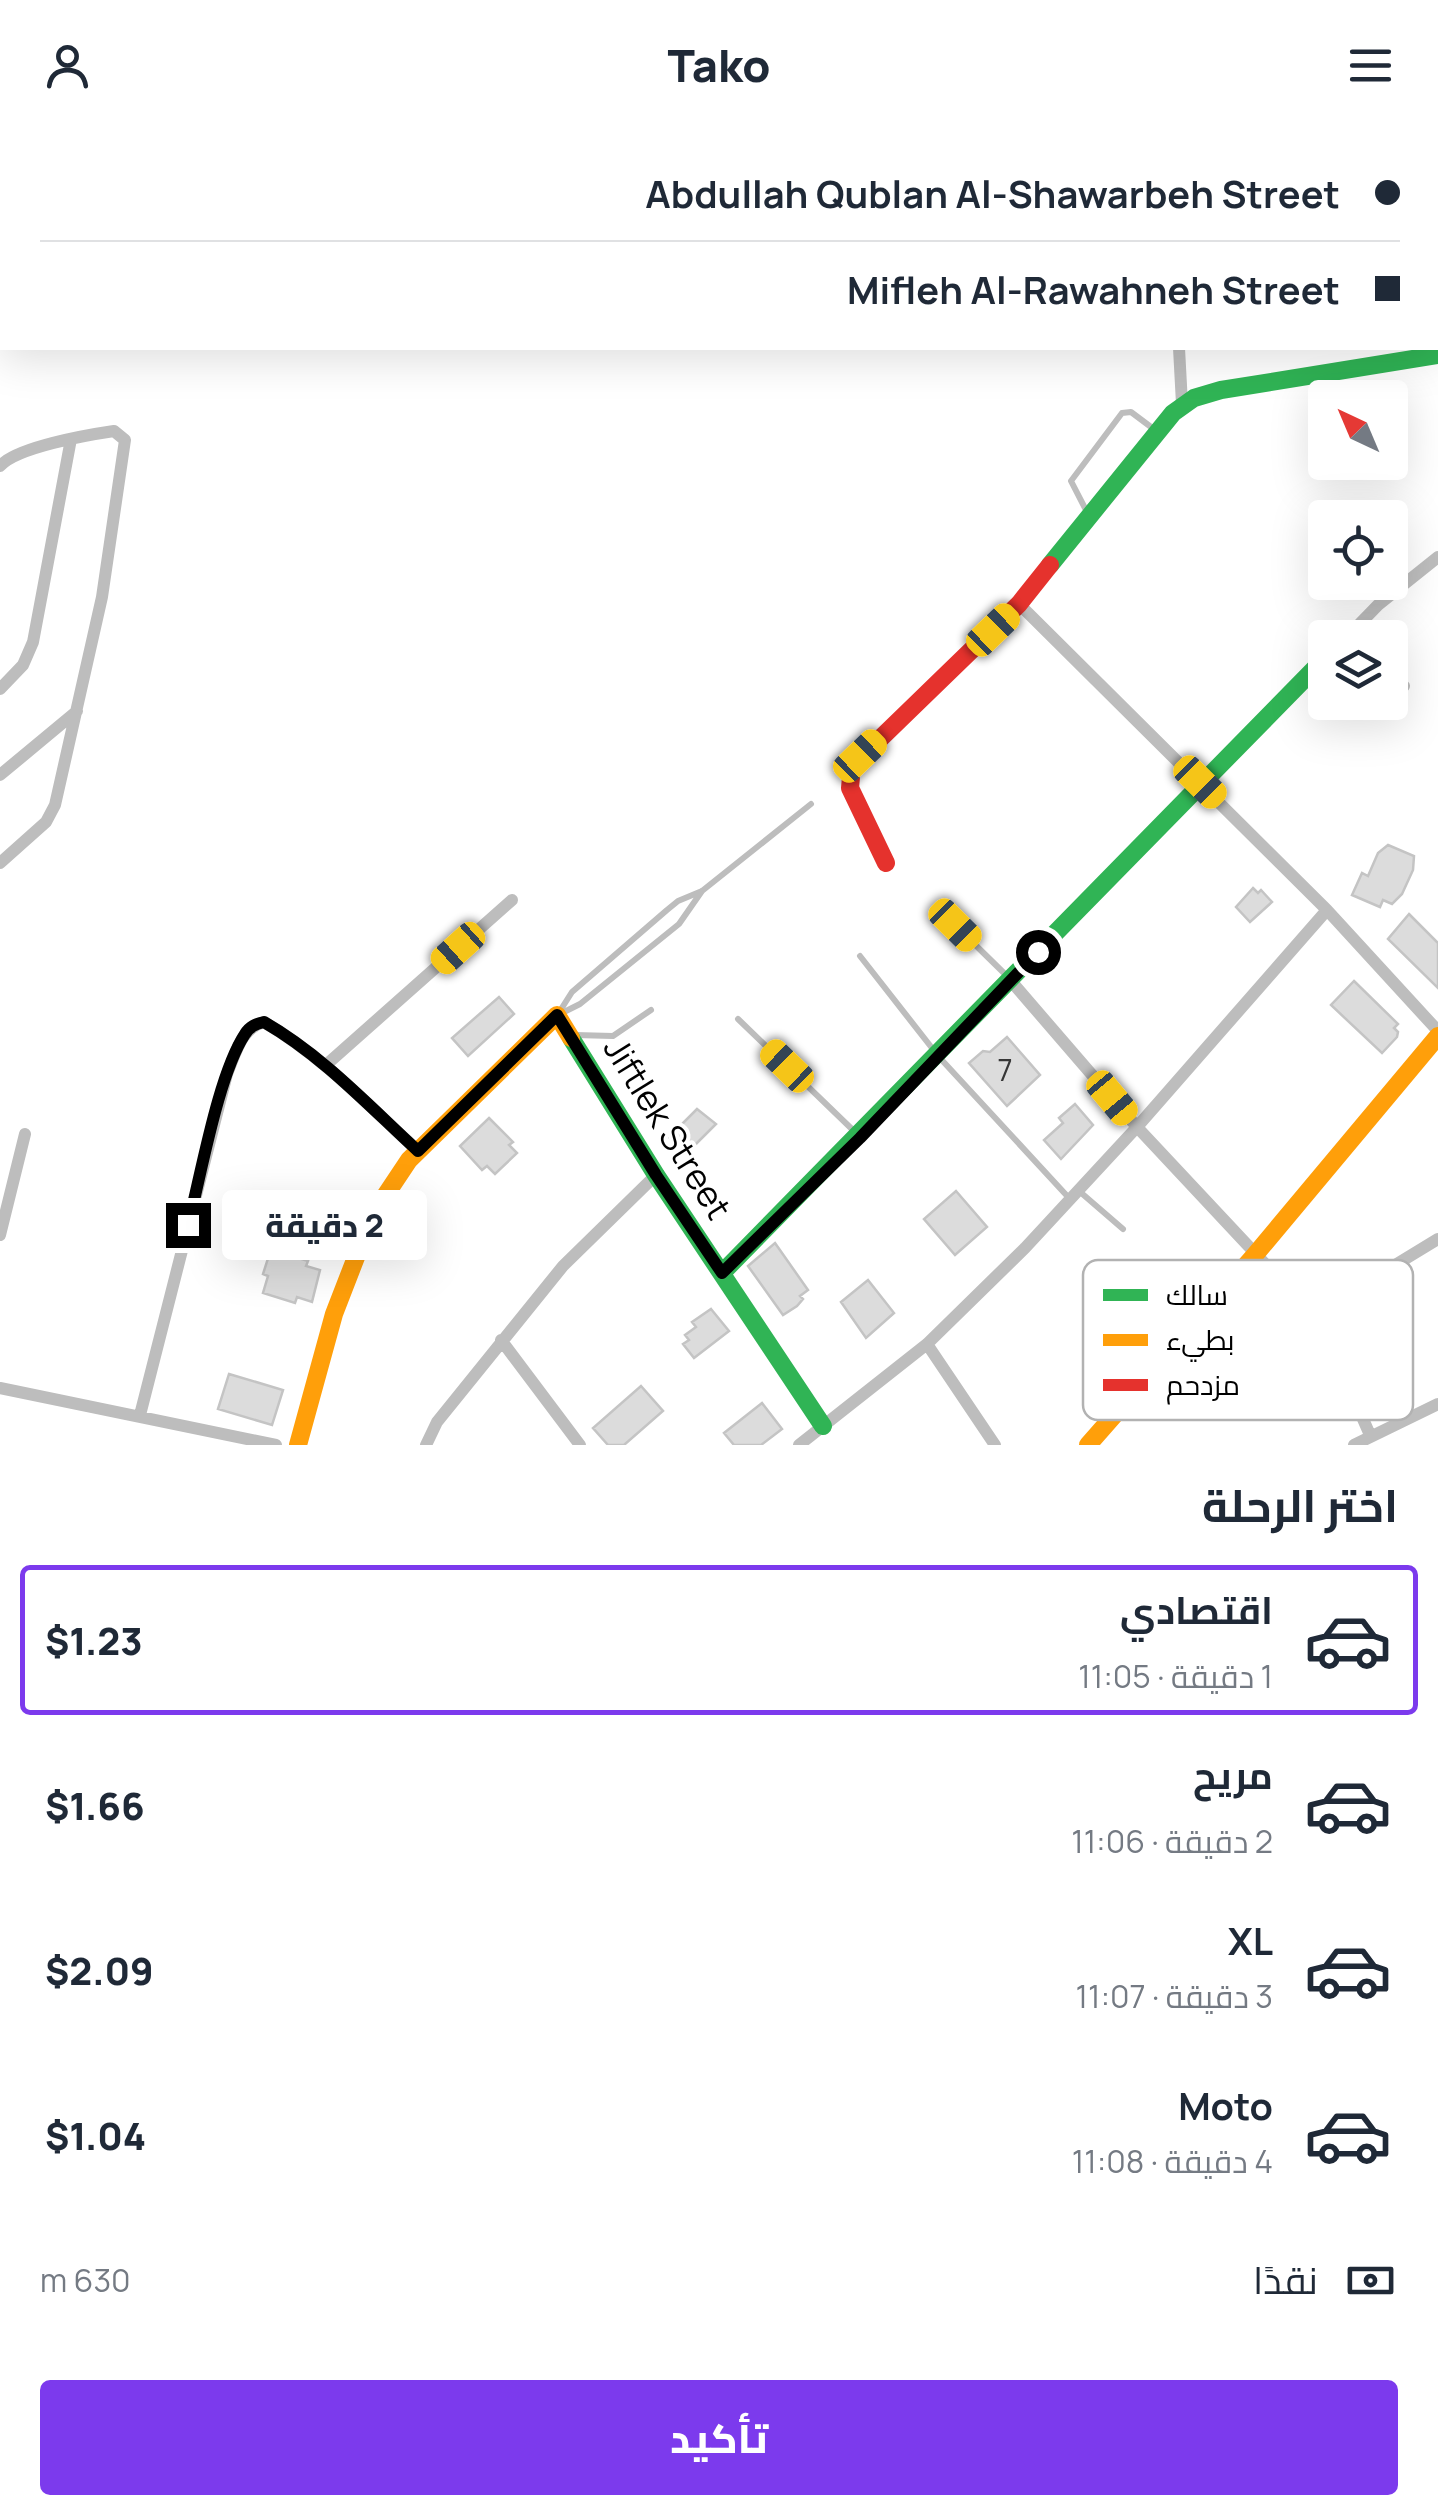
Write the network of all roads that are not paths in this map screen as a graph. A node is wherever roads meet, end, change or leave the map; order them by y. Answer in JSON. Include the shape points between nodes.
{"nodes":[{"id":1,"x":1178,"y":350,"type":"edge"},
{"id":2,"x":1400,"y":354,"type":"edge"},
{"id":3,"x":1438,"y":355,"type":"edge"},
{"id":4,"x":1182,"y":404,"type":"junction"},
{"id":5,"x":1156,"y":431,"type":"junction"},
{"id":6,"x":70,"y":439,"type":"junction"},
{"id":7,"x":0,"y":466,"type":"edge"},
{"id":8,"x":1088,"y":514,"type":"junction"},
{"id":9,"x":1438,"y":557,"type":"edge"},
{"id":10,"x":1019,"y":604,"type":"junction"},
{"id":11,"x":1364,"y":620,"type":"edge"},
{"id":12,"x":1308,"y":675,"type":"edge"},
{"id":13,"x":0,"y":689,"type":"edge"},
{"id":14,"x":77,"y":711,"type":"junction"},
{"id":15,"x":0,"y":775,"type":"edge"},
{"id":16,"x":1200,"y":782,"type":"junction"},
{"id":17,"x":811,"y":804,"type":"dead end"},
{"id":18,"x":0,"y":863,"type":"edge"},
{"id":19,"x":886,"y":864,"type":"dead end"},
{"id":20,"x":702,"y":891,"type":"junction"},
{"id":21,"x":512,"y":900,"type":"dead end"},
{"id":22,"x":1327,"y":910,"type":"junction"},
{"id":23,"x":955,"y":925,"type":"dead end"},
{"id":24,"x":860,"y":956,"type":"dead end"},
{"id":25,"x":1012,"y":981,"type":"junction"},
{"id":26,"x":651,"y":1010,"type":"dead end"},
{"id":27,"x":557,"y":1015,"type":"junction"},
{"id":28,"x":738,"y":1019,"type":"dead end"},
{"id":29,"x":1438,"y":1033,"type":"edge"},
{"id":30,"x":569,"y":1034,"type":"junction"},
{"id":31,"x":938,"y":1057,"type":"junction"},
{"id":32,"x":326,"y":1065,"type":"junction"},
{"id":33,"x":1137,"y":1128,"type":"junction"},
{"id":34,"x":25,"y":1134,"type":"dead end"},
{"id":35,"x":860,"y":1138,"type":"junction"},
{"id":36,"x":418,"y":1151,"type":"junction"},
{"id":37,"x":656,"y":1175,"type":"junction"},
{"id":38,"x":1074,"y":1194,"type":"junction"},
{"id":39,"x":1123,"y":1229,"type":"dead end"},
{"id":40,"x":0,"y":1235,"type":"edge"},
{"id":41,"x":1438,"y":1239,"type":"edge"},
{"id":42,"x":1254,"y":1256,"type":"junction"},
{"id":43,"x":1250,"y":1260,"type":"edge"},
{"id":44,"x":1258,"y":1260,"type":"edge"},
{"id":45,"x":1403,"y":1260,"type":"edge"},
{"id":46,"x":722,"y":1273,"type":"junction"},
{"id":47,"x":501,"y":1340,"type":"junction"},
{"id":48,"x":927,"y":1344,"type":"junction"},
{"id":49,"x":0,"y":1388,"type":"edge"},
{"id":50,"x":1438,"y":1404,"type":"edge"},
{"id":51,"x":140,"y":1414,"type":"junction"},
{"id":52,"x":1413,"y":1415,"type":"edge"},
{"id":53,"x":1110,"y":1420,"type":"edge"},
{"id":54,"x":1364,"y":1420,"type":"edge"},
{"id":55,"x":1403,"y":1420,"type":"edge"},
{"id":56,"x":823,"y":1426,"type":"junction"},
{"id":57,"x":1370,"y":1435,"type":"junction"},
{"id":58,"x":276,"y":1445,"type":"edge"},
{"id":59,"x":298,"y":1445,"type":"edge"},
{"id":60,"x":426,"y":1445,"type":"edge"},
{"id":61,"x":580,"y":1445,"type":"edge"},
{"id":62,"x":799,"y":1445,"type":"edge"},
{"id":63,"x":995,"y":1445,"type":"edge"},
{"id":64,"x":1088,"y":1445,"type":"edge"},
{"id":65,"x":1354,"y":1445,"type":"edge"}],
"edges":[{"from":1,"to":4,"type":"street"},
{"from":2,"to":3,"type":"street"},
{"from":2,"to":4,"type":"street","via":[[1220,390]]},
{"from":4,"to":5,"type":"street"},
{"from":5,"to":8,"type":"street"},
{"from":5,"to":8,"type":"lane","via":[[1132,412],[1122,413],[1071,482]]},
{"from":6,"to":7,"type":"street"},
{"from":6,"to":13,"type":"street","via":[[32,642],[23,666]]},
{"from":6,"to":14,"type":"street","via":[[114,431],[126,444]]},
{"from":8,"to":10,"type":"street"},
{"from":9,"to":11,"type":"street"},
{"from":10,"to":16,"type":"street"},
{"from":10,"to":19,"type":"street","via":[[852,766],[850,788]]},
{"from":12,"to":16,"type":"street"},
{"from":14,"to":15,"type":"street"},
{"from":14,"to":18,"type":"street","via":[[52,814]]},
{"from":16,"to":22,"type":"street"},
{"from":16,"to":25,"type":"street"},
{"from":17,"to":20,"type":"lane"},
{"from":20,"to":27,"type":"lane","via":[[679,924]]},
{"from":20,"to":27,"type":"lane","via":[[667,910],[572,992]]},
{"from":21,"to":32,"type":"street"},
{"from":22,"to":29,"type":"street"},
{"from":22,"to":33,"type":"street"},
{"from":23,"to":25,"type":"lane"},
{"from":24,"to":31,"type":"lane"},
{"from":25,"to":31,"type":"street"},
{"from":25,"to":33,"type":"street"},
{"from":26,"to":30,"type":"lane","via":[[613,1036]]},
{"from":27,"to":30,"type":"street","name":"Jiftlek Street"},
{"from":27,"to":36,"type":"street"},
{"from":28,"to":35,"type":"lane"},
{"from":29,"to":42,"type":"street"},
{"from":30,"to":37,"type":"street","name":"Jiftlek Street"},
{"from":31,"to":35,"type":"street"},
{"from":31,"to":38,"type":"lane"},
{"from":32,"to":36,"type":"street"},
{"from":32,"to":51,"type":"street","via":[[264,1022],[244,1034],[227,1074]]},
{"from":33,"to":38,"type":"street"},
{"from":33,"to":42,"type":"street"},
{"from":34,"to":40,"type":"street"},
{"from":35,"to":46,"type":"street"},
{"from":36,"to":59,"type":"street","via":[[365,1234],[325,1342]]},
{"from":37,"to":46,"type":"street","name":"Jiftlek Street"},
{"from":37,"to":47,"type":"street","via":[[563,1266]]},
{"from":38,"to":39,"type":"lane"},
{"from":38,"to":48,"type":"street"},
{"from":41,"to":45,"type":"street"},
{"from":42,"to":43,"type":"street"},
{"from":42,"to":44,"type":"street"},
{"from":46,"to":56,"type":"street","name":"Jiftlek Street"},
{"from":47,"to":60,"type":"street"},
{"from":47,"to":61,"type":"street"},
{"from":48,"to":56,"type":"street"},
{"from":48,"to":63,"type":"street"},
{"from":49,"to":51,"type":"street"},
{"from":50,"to":52,"type":"street"},
{"from":51,"to":58,"type":"street"},
{"from":53,"to":64,"type":"street"},
{"from":54,"to":57,"type":"street"},
{"from":55,"to":57,"type":"street"},
{"from":56,"to":62,"type":"street"},
{"from":57,"to":65,"type":"street"}]}
